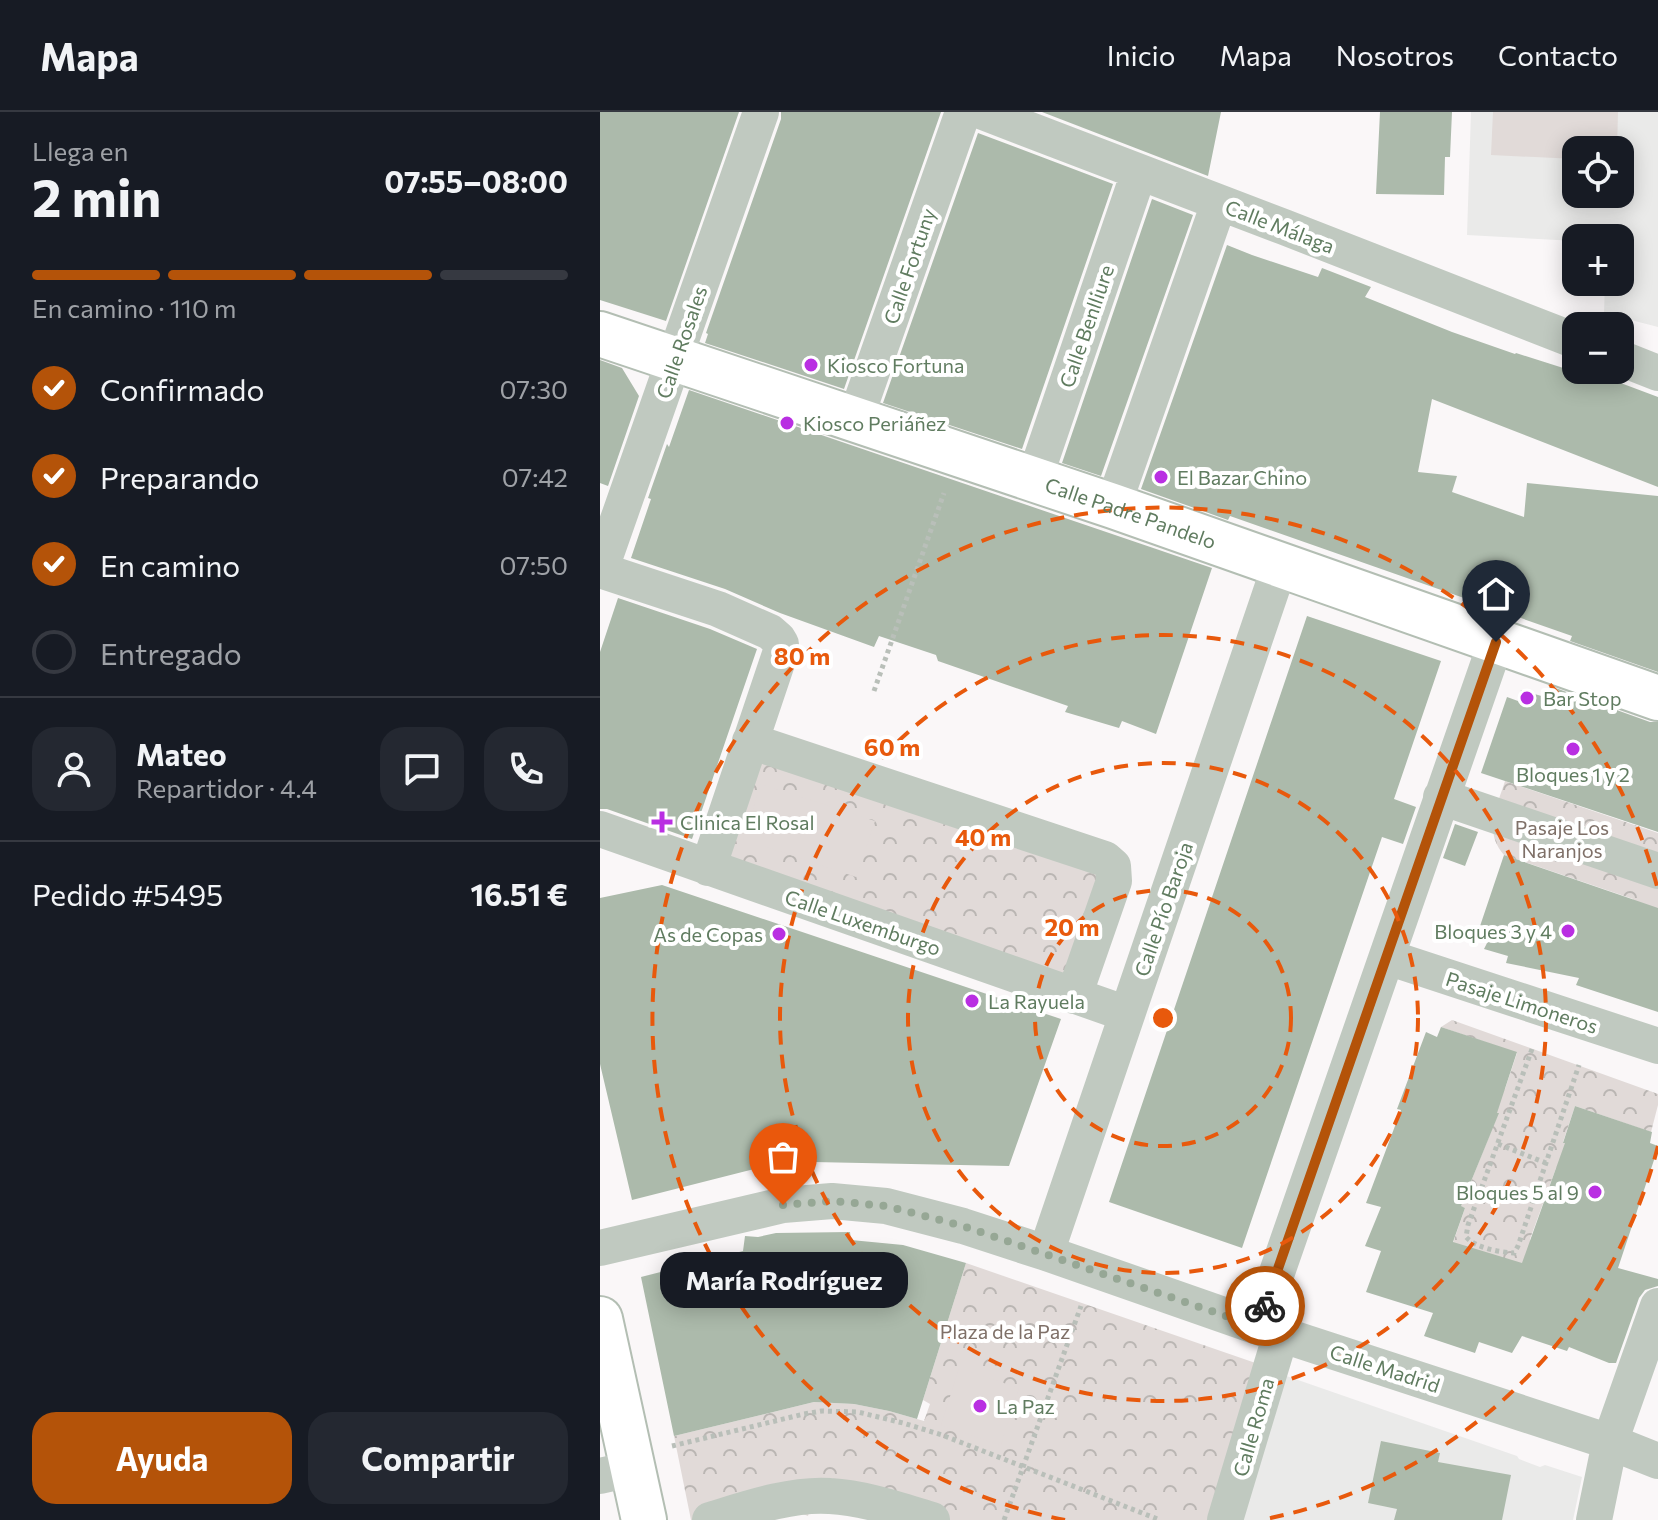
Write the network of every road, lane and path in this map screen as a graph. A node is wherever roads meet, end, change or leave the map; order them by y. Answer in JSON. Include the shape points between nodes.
{"nodes":[{"id":1,"x":761,"y":112,"type":"edge"},
{"id":2,"x":963,"y":112,"type":"edge"},
{"id":3,"x":983,"y":112,"type":"edge"},
{"id":4,"x":1139,"y":172,"type":"junction"},
{"id":5,"x":1219,"y":203,"type":"junction"},
{"id":6,"x":600,"y":334,"type":"edge"},
{"id":7,"x":1562,"y":336,"type":"edge"},
{"id":8,"x":675,"y":359,"type":"junction"},
{"id":9,"x":1634,"y":364,"type":"edge"},
{"id":10,"x":1658,"y":373,"type":"edge"},
{"id":11,"x":855,"y":420,"type":"junction"},
{"id":12,"x":958,"y":454,"type":"junction"},
{"id":13,"x":1034,"y":480,"type":"junction"},
{"id":14,"x":1113,"y":506,"type":"junction"},
{"id":15,"x":1280,"y":565,"type":"junction"},
{"id":16,"x":600,"y":570,"type":"edge"},
{"id":17,"x":1496,"y":642,"type":"junction"},
{"id":18,"x":874,"y":691,"type":"dead end"},
{"id":19,"x":1658,"y":698,"type":"edge"},
{"id":20,"x":750,"y":741,"type":"junction"},
{"id":21,"x":1441,"y":797,"type":"junction"},
{"id":22,"x":600,"y":829,"type":"edge"},
{"id":23,"x":708,"y":868,"type":"junction"},
{"id":24,"x":1658,"y":871,"type":"edge"},
{"id":25,"x":1387,"y":957,"type":"junction"},
{"id":26,"x":1074,"y":996,"type":"junction"},
{"id":27,"x":1127,"y":1014,"type":"junction"},
{"id":28,"x":1658,"y":1046,"type":"edge"},
{"id":29,"x":1532,"y":1049,"type":"dead end"},
{"id":30,"x":1579,"y":1065,"type":"dead end"},
{"id":31,"x":1498,"y":1144,"type":"junction"},
{"id":32,"x":1546,"y":1163,"type":"junction"},
{"id":33,"x":600,"y":1248,"type":"edge"},
{"id":34,"x":1046,"y":1253,"type":"junction"},
{"id":35,"x":1094,"y":1270,"type":"junction"},
{"id":36,"x":1658,"y":1306,"type":"edge"},
{"id":37,"x":600,"y":1319,"type":"edge"},
{"id":38,"x":1270,"y":1331,"type":"junction"},
{"id":39,"x":1610,"y":1442,"type":"junction"},
{"id":40,"x":1658,"y":1461,"type":"edge"},
{"id":41,"x":1024,"y":1466,"type":"junction"},
{"id":42,"x":620,"y":1467,"type":"edge"},
{"id":43,"x":644,"y":1520,"type":"edge"},
{"id":44,"x":710,"y":1520,"type":"edge"},
{"id":45,"x":932,"y":1520,"type":"edge"},
{"id":46,"x":1004,"y":1520,"type":"edge"},
{"id":47,"x":1160,"y":1520,"type":"edge"},
{"id":48,"x":1225,"y":1520,"type":"edge"},
{"id":49,"x":1594,"y":1520,"type":"edge"}],
"edges":[{"from":1,"to":8,"type":"street","name":"Calle Rosales"},
{"from":2,"to":11,"type":"street","name":"Calle Fortuny"},
{"from":3,"to":4,"type":"street","name":"Calle Málaga"},
{"from":4,"to":5,"type":"street","name":"Calle Málaga"},
{"from":4,"to":13,"type":"street","name":"Calle Benlliure"},
{"from":5,"to":7,"type":"street","name":"Calle Málaga"},
{"from":5,"to":14,"type":"street"},
{"from":6,"to":8,"type":"street","name":"Calle Padre Pandelo"},
{"from":8,"to":11,"type":"street","name":"Calle Padre Pandelo"},
{"from":8,"to":16,"type":"street","name":"Calle Rosales"},
{"from":9,"to":10,"type":"street"},
{"from":11,"to":12,"type":"street","name":"Calle Padre Pandelo"},
{"from":12,"to":13,"type":"street","name":"Calle Padre Pandelo"},
{"from":12,"to":18,"type":"path"},
{"from":13,"to":14,"type":"street","name":"Calle Padre Pandelo"},
{"from":14,"to":15,"type":"street","name":"Calle Padre Pandelo"},
{"from":15,"to":17,"type":"street","name":"Calle Padre Pandelo"},
{"from":15,"to":27,"type":"street","name":"Calle Pío Baroja"},
{"from":16,"to":20,"type":"street","via":[[718,609],[778,639],[781,651]]},
{"from":17,"to":19,"type":"street","name":"Calle Padre Pandelo"},
{"from":17,"to":21,"type":"street","name":"Calle Roma"},
{"from":20,"to":23,"type":"street"},
{"from":20,"to":26,"type":"street","via":[[1105,859],[1113,866],[1114,881]]},
{"from":21,"to":24,"type":"street"},
{"from":21,"to":25,"type":"street","name":"Calle Roma"},
{"from":22,"to":23,"type":"street","name":"Calle Luxemburgo"},
{"from":23,"to":26,"type":"street","name":"Calle Luxemburgo"},
{"from":25,"to":28,"type":"street","name":"Pasaje Limoneros"},
{"from":25,"to":38,"type":"street","name":"Calle Roma"},
{"from":26,"to":27,"type":"street","name":"Calle Luxemburgo"},
{"from":27,"to":34,"type":"street","name":"Calle Pío Baroja"},
{"from":29,"to":31,"type":"path","name":"Pasaje Limoneros"},
{"from":30,"to":32,"type":"path","name":"Pasaje Limoneros"},
{"from":31,"to":32,"type":"path"},
{"from":31,"to":32,"type":"path","name":"Pasaje Limoneros","via":[[1468,1225],[1470,1242],[1514,1253]]},
{"from":33,"to":34,"type":"street","name":"Calle Madrid","via":[[783,1205],[832,1201],[886,1206]]},
{"from":34,"to":35,"type":"street","name":"Calle Madrid"},
{"from":35,"to":38,"type":"street","name":"Calle Madrid"},
{"from":35,"to":41,"type":"path"},
{"from":36,"to":39,"type":"street"},
{"from":37,"to":42,"type":"street"},
{"from":38,"to":39,"type":"street","name":"Calle Madrid"},
{"from":38,"to":48,"type":"street","name":"Calle Roma"},
{"from":39,"to":40,"type":"street","name":"Calle Madrid"},
{"from":39,"to":49,"type":"street"},
{"from":41,"to":42,"type":"path","via":[[942,1435],[858,1412],[822,1411]]},
{"from":41,"to":46,"type":"path"},
{"from":41,"to":47,"type":"path"},
{"from":42,"to":43,"type":"street"},
{"from":44,"to":45,"type":"street","via":[[804,1496],[829,1495]]}]}
